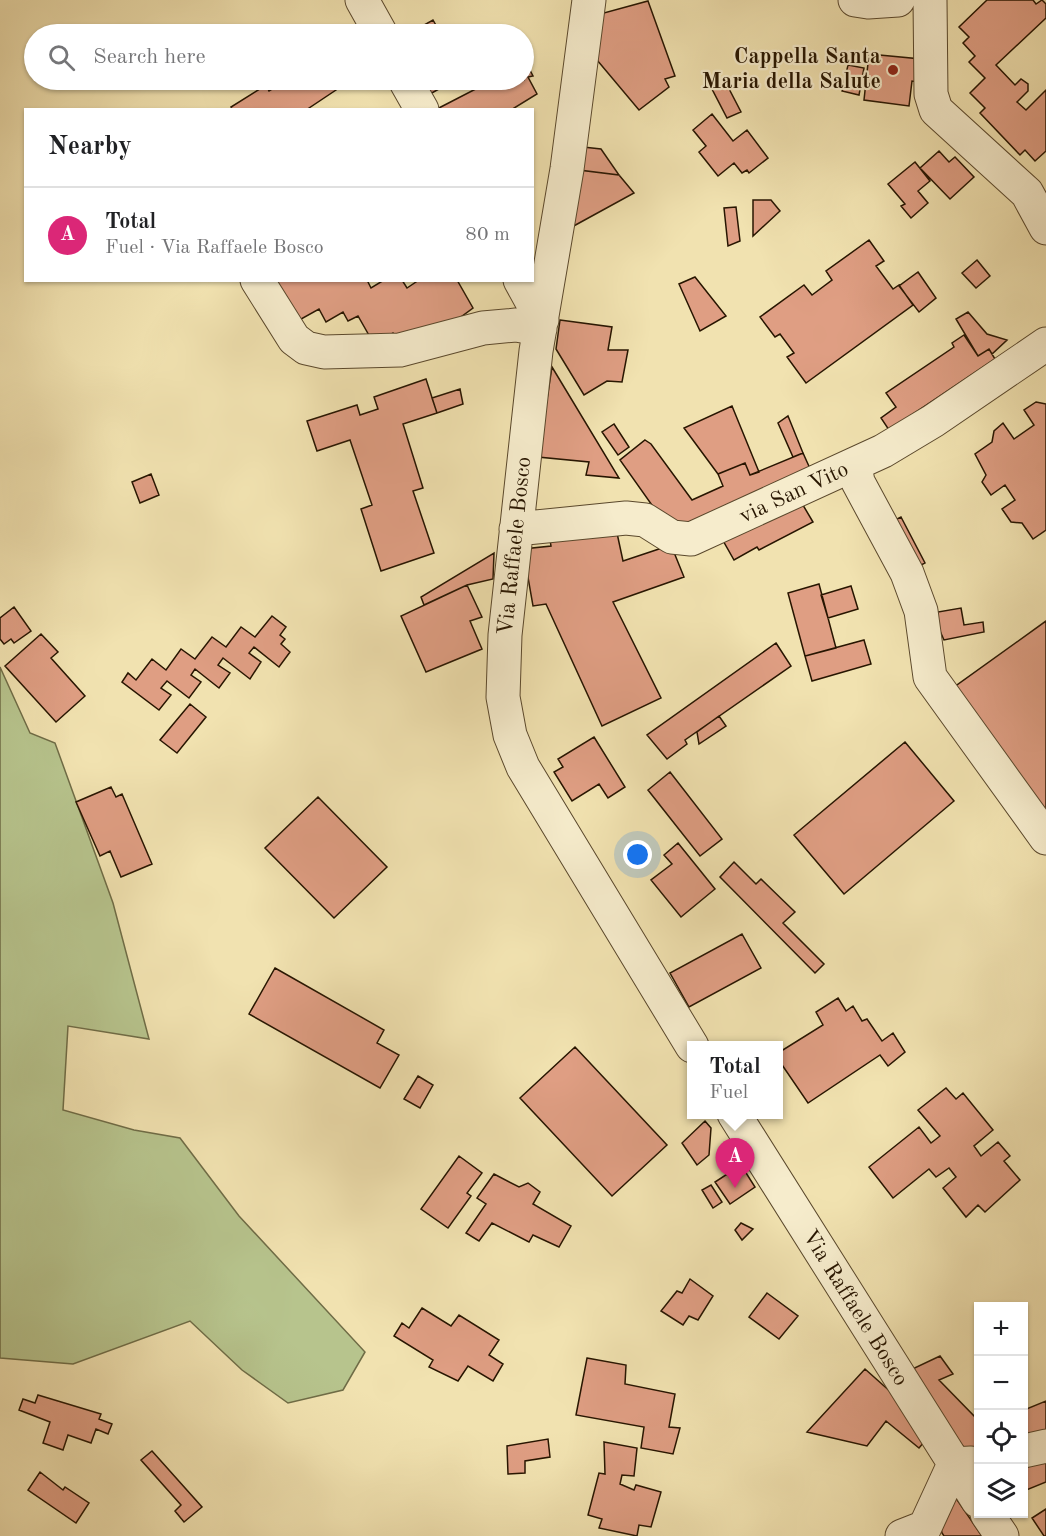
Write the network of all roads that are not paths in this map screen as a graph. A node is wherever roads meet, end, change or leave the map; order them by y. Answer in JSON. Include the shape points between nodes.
{"nodes":[{"id":1,"x":362,"y":0,"type":"edge"},
{"id":2,"x":589,"y":0,"type":"edge"},
{"id":3,"x":855,"y":0,"type":"edge"},
{"id":4,"x":898,"y":0,"type":"edge"},
{"id":5,"x":930,"y":0,"type":"edge"},
{"id":6,"x":375,"y":24,"type":"edge"},
{"id":7,"x":411,"y":90,"type":"edge"},
{"id":8,"x":421,"y":108,"type":"edge"},
{"id":9,"x":1046,"y":228,"type":"edge"},
{"id":10,"x":258,"y":282,"type":"edge"},
{"id":11,"x":521,"y":282,"type":"edge"},
{"id":12,"x":541,"y":325,"type":"junction"},
{"id":13,"x":1046,"y":344,"type":"edge"},
{"id":14,"x":855,"y":465,"type":"junction"},
{"id":15,"x":516,"y":529,"type":"junction"},
{"id":16,"x":1046,"y":838,"type":"edge"},
{"id":17,"x":689,"y":1041,"type":"edge"},
{"id":18,"x":737,"y":1119,"type":"edge"},
{"id":19,"x":1046,"y":1446,"type":"edge"},
{"id":20,"x":1028,"y":1450,"type":"edge"},
{"id":21,"x":966,"y":1463,"type":"edge"},
{"id":22,"x":974,"y":1488,"type":"edge"},
{"id":23,"x":990,"y":1518,"type":"edge"},
{"id":24,"x":920,"y":1533,"type":"edge"},
{"id":25,"x":1002,"y":1536,"type":"edge"}],
"edges":[{"from":1,"to":6,"type":"street"},
{"from":2,"to":12,"type":"street","name":"Via Raffaele Bosco"},
{"from":3,"to":4,"type":"street"},
{"from":5,"to":9,"type":"street","via":[[931,94],[936,110],[1027,193]]},
{"from":7,"to":8,"type":"street"},
{"from":10,"to":12,"type":"street","via":[[294,339],[306,348],[324,352],[400,350],[483,328]]},
{"from":11,"to":12,"type":"street"},
{"from":12,"to":15,"type":"street","name":"Via Raffaele Bosco"},
{"from":13,"to":14,"type":"street","name":"via San Vito","via":[[933,421]]},
{"from":14,"to":15,"type":"street","name":"via San Vito","via":[[691,539],[672,537],[645,520],[626,518]]},
{"from":14,"to":16,"type":"street","via":[[858,482],[907,573],[921,611],[930,677]]},
{"from":15,"to":17,"type":"street","name":"Via Raffaele Bosco","via":[[503,697],[510,735],[523,767]]},
{"from":18,"to":21,"type":"street","name":"Via Raffaele Bosco"},
{"from":19,"to":20,"type":"street"},
{"from":21,"to":22,"type":"street","name":"Via Raffaele Bosco"},
{"from":21,"to":24,"type":"street"},
{"from":23,"to":25,"type":"street"}]}
